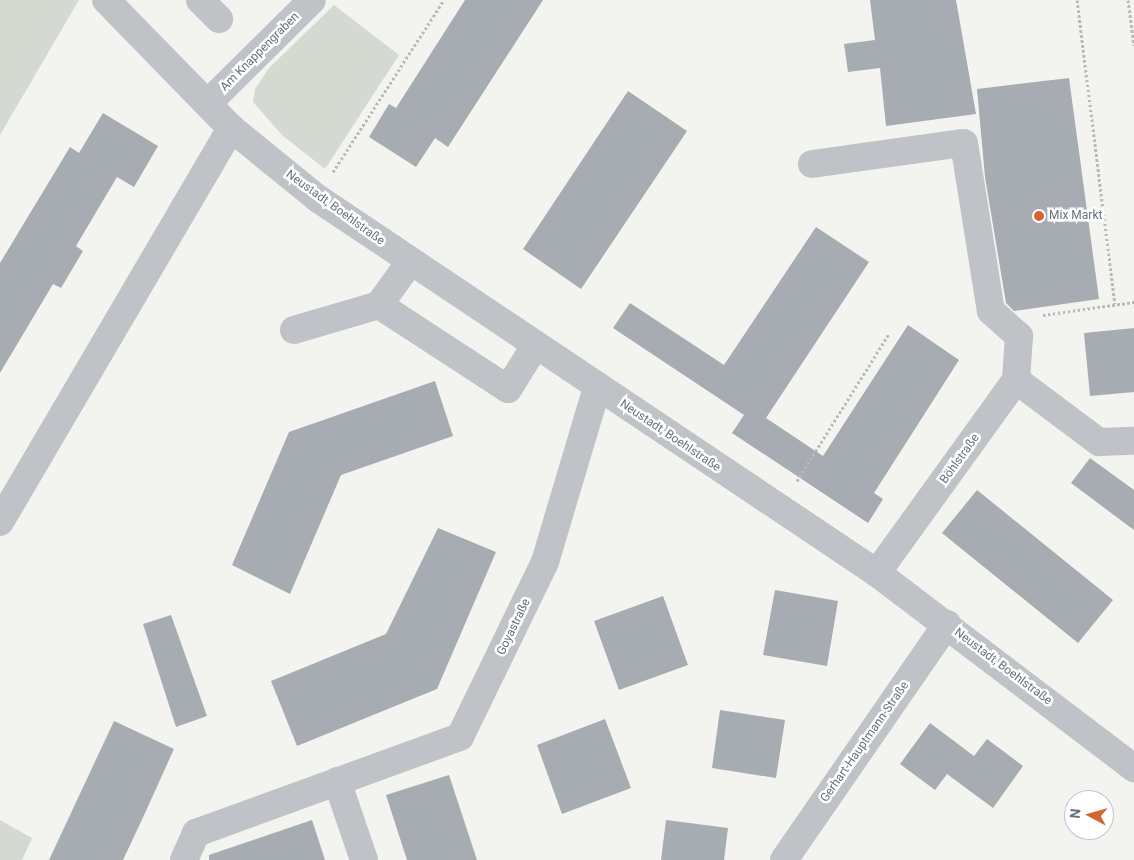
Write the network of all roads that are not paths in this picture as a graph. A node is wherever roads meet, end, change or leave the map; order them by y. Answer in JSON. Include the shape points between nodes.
{"nodes":[{"id":1,"x":106,"y":0,"type":"edge"},
{"id":2,"x":312,"y":0,"type":"edge"},
{"id":3,"x":208,"y":103,"type":"junction"},
{"id":4,"x":231,"y":128,"type":"junction"},
{"id":5,"x":812,"y":164,"type":"dead end"},
{"id":6,"x":410,"y":262,"type":"junction"},
{"id":7,"x":379,"y":306,"type":"junction"},
{"id":8,"x":294,"y":330,"type":"dead end"},
{"id":9,"x":535,"y":346,"type":"junction"},
{"id":10,"x":1016,"y":380,"type":"junction"},
{"id":11,"x":597,"y":388,"type":"junction"},
{"id":12,"x":1134,"y":440,"type":"edge"},
{"id":13,"x":0,"y":522,"type":"edge"},
{"id":14,"x":877,"y":573,"type":"junction"},
{"id":15,"x":947,"y":624,"type":"junction"},
{"id":16,"x":1134,"y":768,"type":"edge"},
{"id":17,"x":337,"y":781,"type":"junction"},
{"id":18,"x":184,"y":860,"type":"edge"},
{"id":19,"x":364,"y":860,"type":"edge"},
{"id":20,"x":784,"y":860,"type":"edge"}],
"edges":[{"from":1,"to":3,"type":"street","name":"Neustadt, Boehlstraße"},
{"from":2,"to":3,"type":"street","name":"Am Knappengraben"},
{"from":3,"to":4,"type":"street","name":"Neustadt, Boehlstraße"},
{"from":4,"to":6,"type":"street","name":"Neustadt, Boehlstraße","via":[[317,198]]},
{"from":4,"to":13,"type":"street"},
{"from":5,"to":10,"type":"street","via":[[964,143],[991,311],[1019,336]]},
{"from":6,"to":7,"type":"street"},
{"from":6,"to":9,"type":"street","name":"Neustadt, Boehlstraße"},
{"from":7,"to":8,"type":"street"},
{"from":7,"to":9,"type":"street","via":[[508,389]]},
{"from":9,"to":11,"type":"street","name":"Neustadt, Boehlstraße"},
{"from":10,"to":12,"type":"street","via":[[1099,442]]},
{"from":10,"to":14,"type":"street","name":"Böhlstraße"},
{"from":11,"to":14,"type":"street","name":"Neustadt, Boehlstraße"},
{"from":11,"to":17,"type":"street","name":"Goyastraße","via":[[545,562],[460,737]]},
{"from":14,"to":15,"type":"street","name":"Neustadt, Boehlstraße"},
{"from":15,"to":16,"type":"street","name":"Neustadt, Boehlstraße"},
{"from":15,"to":20,"type":"street","name":"Gerhart-Hauptmann-Straße"},
{"from":17,"to":18,"type":"street","name":"Goyastraße","via":[[196,833]]},
{"from":17,"to":19,"type":"street"}]}
